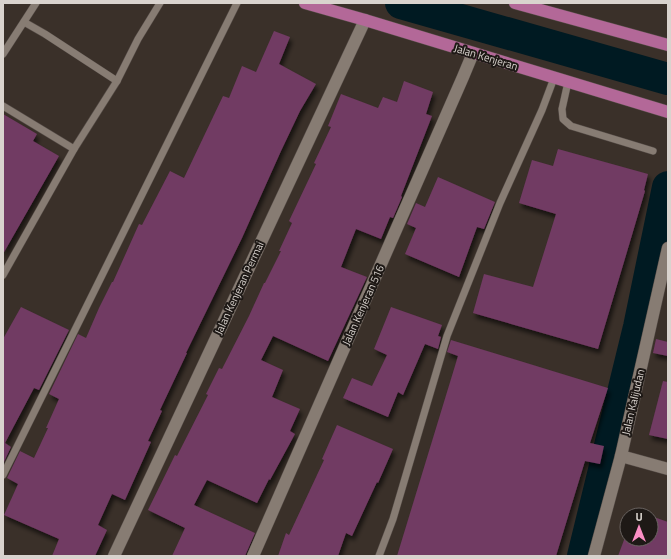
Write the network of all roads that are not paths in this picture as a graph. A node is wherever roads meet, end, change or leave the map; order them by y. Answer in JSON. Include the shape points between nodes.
{"nodes":[{"id":1,"x":36,"y":3,"type":"edge"},
{"id":2,"x":160,"y":3,"type":"edge"},
{"id":3,"x":237,"y":3,"type":"edge"},
{"id":4,"x":305,"y":3,"type":"edge"},
{"id":5,"x":515,"y":3,"type":"edge"},
{"id":6,"x":538,"y":6,"type":"edge"},
{"id":7,"x":365,"y":20,"type":"junction"},
{"id":8,"x":24,"y":22,"type":"junction"},
{"id":9,"x":668,"y":44,"type":"edge"},
{"id":10,"x":473,"y":53,"type":"junction"},
{"id":11,"x":3,"y":54,"type":"edge"},
{"id":12,"x":554,"y":78,"type":"junction"},
{"id":13,"x":117,"y":81,"type":"junction"},
{"id":14,"x":568,"y":82,"type":"junction"},
{"id":15,"x":3,"y":106,"type":"edge"},
{"id":16,"x":668,"y":112,"type":"edge"},
{"id":17,"x":74,"y":149,"type":"junction"},
{"id":18,"x":653,"y":151,"type":"dead end"},
{"id":19,"x":668,"y":248,"type":"edge"},
{"id":20,"x":3,"y":276,"type":"edge"},
{"id":21,"x":620,"y":456,"type":"junction"},
{"id":22,"x":668,"y":469,"type":"edge"},
{"id":23,"x":3,"y":475,"type":"edge"},
{"id":24,"x":114,"y":556,"type":"edge"},
{"id":25,"x":253,"y":556,"type":"edge"},
{"id":26,"x":379,"y":556,"type":"edge"},
{"id":27,"x":594,"y":556,"type":"edge"}],
"edges":[{"from":1,"to":8,"type":"lane"},
{"from":2,"to":13,"type":"lane"},
{"from":3,"to":23,"type":"lane"},
{"from":4,"to":7,"type":"main road","name":"Jalan Kenjeran"},
{"from":5,"to":6,"type":"main road"},
{"from":6,"to":9,"type":"main road"},
{"from":7,"to":10,"type":"main road","name":"Jalan Kenjeran"},
{"from":7,"to":24,"type":"street","name":"Jalan Kenjeran Permai"},
{"from":8,"to":11,"type":"lane"},
{"from":8,"to":13,"type":"lane"},
{"from":10,"to":12,"type":"main road","name":"Jalan Kenjeran"},
{"from":10,"to":25,"type":"street","name":"Jalan Kenjeran 516"},
{"from":12,"to":14,"type":"main road","name":"Jalan Kenjeran"},
{"from":12,"to":26,"type":"lane","via":[[447,336],[393,519]]},
{"from":13,"to":17,"type":"lane"},
{"from":14,"to":16,"type":"main road","name":"Jalan Kenjeran"},
{"from":14,"to":18,"type":"lane","via":[[562,109],[563,119],[571,126]]},
{"from":15,"to":17,"type":"lane"},
{"from":17,"to":20,"type":"lane"},
{"from":19,"to":21,"type":"street","name":"Jalan Kalijudan"},
{"from":21,"to":22,"type":"street"},
{"from":21,"to":27,"type":"street","name":"Jalan Kalijudan"}]}
